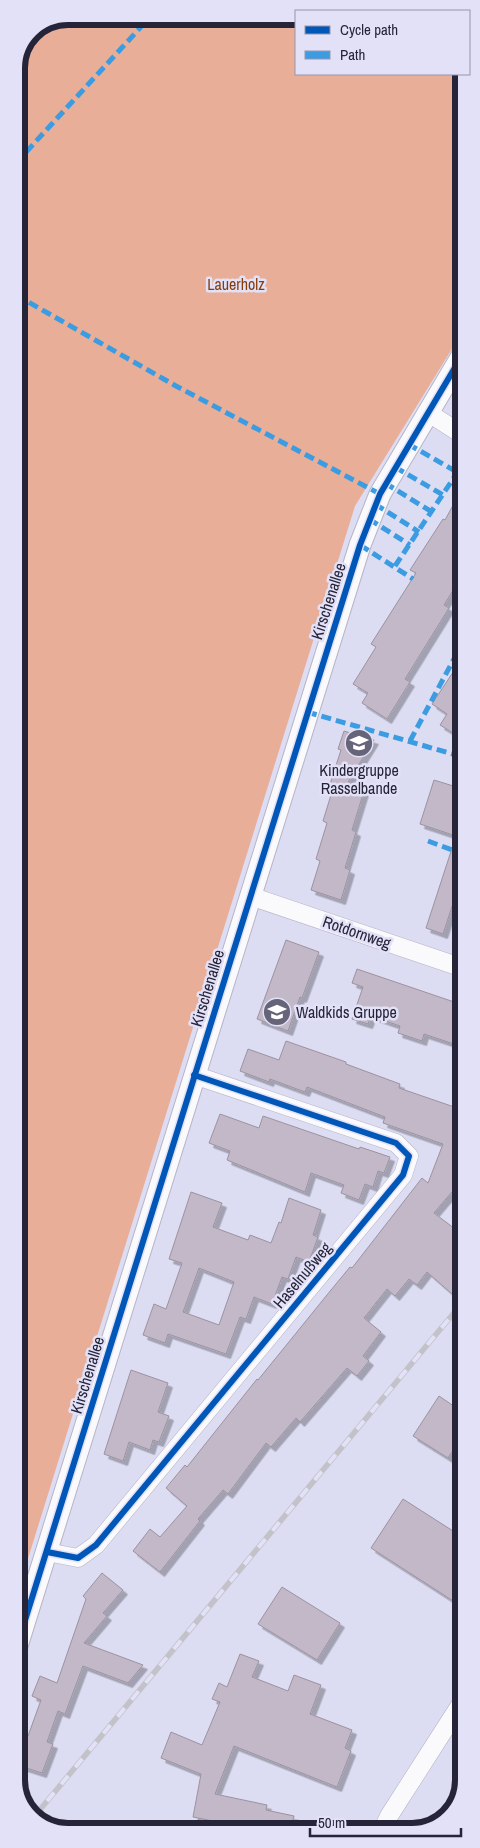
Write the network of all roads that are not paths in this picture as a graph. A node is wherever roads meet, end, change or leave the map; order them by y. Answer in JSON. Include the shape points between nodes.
{"nodes":[{"id":1,"x":455,"y":367,"type":"edge"},
{"id":2,"x":428,"y":412,"type":"junction"},
{"id":3,"x":455,"y":430,"type":"edge"},
{"id":4,"x":250,"y":896,"type":"junction"},
{"id":5,"x":455,"y":965,"type":"edge"},
{"id":6,"x":194,"y":1075,"type":"junction"},
{"id":7,"x":48,"y":1552,"type":"junction"},
{"id":8,"x":25,"y":1622,"type":"edge"},
{"id":9,"x":455,"y":1713,"type":"edge"},
{"id":10,"x":386,"y":1823,"type":"edge"}],
"edges":[{"from":1,"to":2,"type":"street","name":"Kirschenallee"},
{"from":2,"to":3,"type":"street"},
{"from":2,"to":4,"type":"street","name":"Kirschenallee","via":[[390,475],[369,520]]},
{"from":4,"to":5,"type":"street","name":"Rotdornweg"},
{"from":4,"to":6,"type":"street","name":"Kirschenallee"},
{"from":6,"to":7,"type":"street","name":"Kirschenallee"},
{"from":6,"to":7,"type":"street","name":"Haselnußweg","via":[[396,1143],[409,1156],[403,1175],[96,1545],[78,1558]]},
{"from":7,"to":8,"type":"street","name":"Kirschenallee"},
{"from":9,"to":10,"type":"street"}]}
